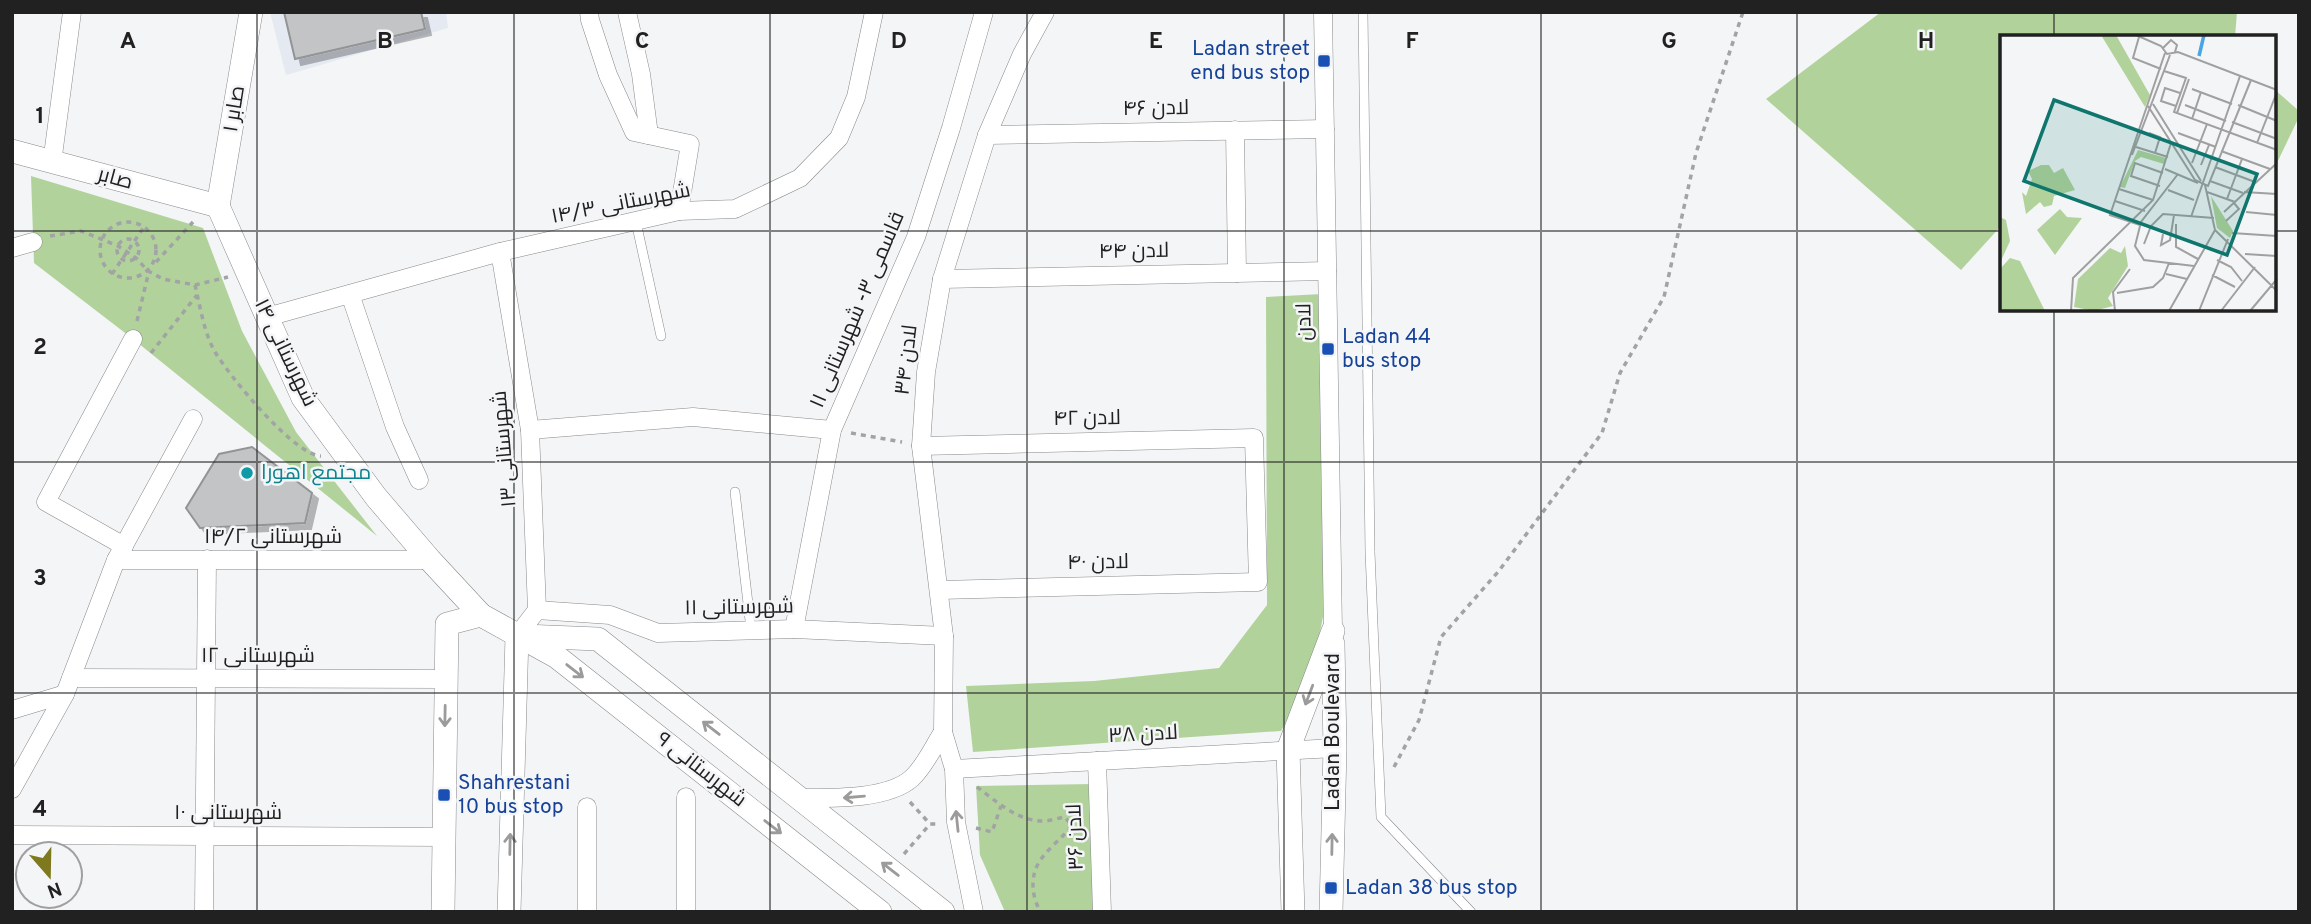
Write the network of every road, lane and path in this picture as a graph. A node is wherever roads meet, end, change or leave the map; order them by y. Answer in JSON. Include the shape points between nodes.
{"nodes":[{"id":1,"x":72,"y":12,"type":"edge"},
{"id":2,"x":251,"y":12,"type":"edge"},
{"id":3,"x":589,"y":12,"type":"edge"},
{"id":4,"x":627,"y":12,"type":"edge"},
{"id":5,"x":874,"y":12,"type":"edge"},
{"id":6,"x":984,"y":12,"type":"edge"},
{"id":7,"x":1045,"y":12,"type":"edge"},
{"id":8,"x":1323,"y":12,"type":"edge"},
{"id":9,"x":1363,"y":12,"type":"edge"},
{"id":10,"x":1743,"y":12,"type":"edge"},
{"id":11,"x":1325,"y":129,"type":"junction"},
{"id":12,"x":1235,"y":130,"type":"junction"},
{"id":13,"x":649,"y":135,"type":"junction"},
{"id":14,"x":987,"y":135,"type":"junction"},
{"id":15,"x":12,"y":151,"type":"edge"},
{"id":16,"x":52,"y":163,"type":"junction"},
{"id":17,"x":218,"y":206,"type":"junction"},
{"id":18,"x":679,"y":211,"type":"junction"},
{"id":19,"x":636,"y":222,"type":"junction"},
{"id":20,"x":145,"y":226,"type":"junction"},
{"id":21,"x":101,"y":240,"type":"junction"},
{"id":22,"x":134,"y":241,"type":"junction"},
{"id":23,"x":33,"y":243,"type":"joint"},
{"id":24,"x":118,"y":246,"type":"junction"},
{"id":25,"x":12,"y":248,"type":"edge"},
{"id":26,"x":127,"y":252,"type":"junction"},
{"id":27,"x":500,"y":252,"type":"junction"},
{"id":28,"x":136,"y":258,"type":"junction"},
{"id":29,"x":122,"y":259,"type":"junction"},
{"id":30,"x":148,"y":271,"type":"junction"},
{"id":31,"x":247,"y":271,"type":"junction"},
{"id":32,"x":1327,"y":271,"type":"junction"},
{"id":33,"x":1237,"y":273,"type":"junction"},
{"id":34,"x":112,"y":274,"type":"junction"},
{"id":35,"x":942,"y":279,"type":"junction"},
{"id":36,"x":195,"y":285,"type":"junction"},
{"id":37,"x":350,"y":294,"type":"junction"},
{"id":38,"x":197,"y":295,"type":"junction"},
{"id":39,"x":267,"y":317,"type":"junction"},
{"id":40,"x":661,"y":336,"type":"dead end"},
{"id":41,"x":133,"y":339,"type":"joint"},
{"id":42,"x":151,"y":353,"type":"dead end"},
{"id":43,"x":193,"y":419,"type":"dead end"},
{"id":44,"x":530,"y":430,"type":"junction"},
{"id":45,"x":832,"y":430,"type":"junction"},
{"id":46,"x":921,"y":446,"type":"junction"},
{"id":47,"x":346,"y":457,"type":"junction"},
{"id":48,"x":419,"y":480,"type":"dead end"},
{"id":49,"x":734,"y":492,"type":"dead end"},
{"id":50,"x":120,"y":553,"type":"junction"},
{"id":51,"x":207,"y":559,"type":"junction"},
{"id":52,"x":430,"y":560,"type":"junction"},
{"id":53,"x":1258,"y":582,"type":"joint"},
{"id":54,"x":940,"y":590,"type":"junction"},
{"id":55,"x":537,"y":610,"type":"junction"},
{"id":56,"x":481,"y":615,"type":"junction"},
{"id":57,"x":751,"y":629,"type":"junction"},
{"id":58,"x":794,"y":629,"type":"junction"},
{"id":59,"x":1333,"y":631,"type":"junction"},
{"id":60,"x":517,"y":636,"type":"junction"},
{"id":61,"x":944,"y":636,"type":"junction"},
{"id":62,"x":206,"y":678,"type":"junction"},
{"id":63,"x":446,"y":679,"type":"junction"},
{"id":64,"x":68,"y":686,"type":"junction"},
{"id":65,"x":12,"y":710,"type":"edge"},
{"id":66,"x":943,"y":733,"type":"junction"},
{"id":67,"x":1335,"y":748,"type":"junction"},
{"id":68,"x":1288,"y":750,"type":"junction"},
{"id":69,"x":1097,"y":761,"type":"junction"},
{"id":70,"x":954,"y":769,"type":"junction"},
{"id":71,"x":1393,"y":769,"type":"dead end"},
{"id":72,"x":12,"y":789,"type":"edge"},
{"id":73,"x":686,"y":797,"type":"dead end"},
{"id":74,"x":799,"y":798,"type":"junction"},
{"id":75,"x":587,"y":807,"type":"dead end"},
{"id":76,"x":12,"y":835,"type":"edge"},
{"id":77,"x":205,"y":836,"type":"junction"},
{"id":78,"x":443,"y":837,"type":"junction"},
{"id":79,"x":204,"y":912,"type":"edge"},
{"id":80,"x":443,"y":912,"type":"edge"},
{"id":81,"x":509,"y":912,"type":"edge"},
{"id":82,"x":587,"y":912,"type":"edge"},
{"id":83,"x":686,"y":912,"type":"edge"},
{"id":84,"x":880,"y":912,"type":"edge"},
{"id":85,"x":943,"y":912,"type":"edge"},
{"id":86,"x":974,"y":912,"type":"edge"},
{"id":87,"x":1041,"y":912,"type":"edge"},
{"id":88,"x":1102,"y":912,"type":"edge"},
{"id":89,"x":1293,"y":912,"type":"edge"},
{"id":90,"x":1331,"y":912,"type":"edge"},
{"id":91,"x":1471,"y":912,"type":"edge"}],
"edges":[{"from":1,"to":16,"type":"street"},
{"from":2,"to":17,"type":"street","name":"صابر ۱"},
{"from":3,"to":13,"type":"street","via":[[608,75],[634,132]]},
{"from":4,"to":13,"type":"street"},
{"from":5,"to":18,"type":"street","name":"شهرستانی ۱۴/۳","via":[[856,97],[839,138],[800,178],[736,209]]},
{"from":6,"to":45,"type":"street","name":"قاسمی ۳- شهرستانی ۱۱","via":[[916,237]]},
{"from":7,"to":14,"type":"street","name":"لادن ۳۴"},
{"from":8,"to":11,"type":"street","name":"لادن"},
{"from":9,"to":91,"type":"lane","via":[[1370,552],[1381,817]]},
{"from":10,"to":71,"type":"path","via":[[1696,153],[1664,297],[1620,373],[1602,433],[1498,572],[1441,638],[1419,720]]},
{"from":11,"to":12,"type":"street","name":"لادن ۴۶"},
{"from":11,"to":32,"type":"street","name":"لادن"},
{"from":12,"to":14,"type":"street","name":"لادن ۴۶"},
{"from":12,"to":33,"type":"street"},
{"from":13,"to":18,"type":"street","via":[[690,144]]},
{"from":14,"to":35,"type":"street","name":"لادن ۳۴"},
{"from":15,"to":16,"type":"street","name":"صابر"},
{"from":16,"to":17,"type":"street","name":"صابر"},
{"from":17,"to":30,"type":"path","via":[[189,224]]},
{"from":17,"to":31,"type":"street","name":"شهرستانی ۱۴"},
{"from":18,"to":19,"type":"street","name":"شهرستانی ۱۴/۳"},
{"from":19,"to":27,"type":"street","name":"شهرستانی ۱۴/۳"},
{"from":19,"to":40,"type":"lane"},
{"from":20,"to":21,"type":"path","via":[[120,223]]},
{"from":20,"to":22,"type":"path"},
{"from":20,"to":30,"type":"path","via":[[157,248]]},
{"from":21,"to":23,"type":"path","via":[[81,231],[56,233]]},
{"from":21,"to":24,"type":"path"},
{"from":21,"to":34,"type":"path","via":[[99,253]]},
{"from":22,"to":24,"type":"path","via":[[125,240]]},
{"from":22,"to":26,"type":"path"},
{"from":22,"to":28,"type":"path","via":[[139,249]]},
{"from":23,"to":25,"type":"street"},
{"from":24,"to":26,"type":"path"},
{"from":24,"to":29,"type":"path"},
{"from":26,"to":28,"type":"path"},
{"from":26,"to":29,"type":"path"},
{"from":27,"to":37,"type":"street","name":"شهرستانی ۱۴/۳"},
{"from":27,"to":44,"type":"street","name":"شهرستانی ۱۳"},
{"from":28,"to":29,"type":"path"},
{"from":28,"to":30,"type":"path"},
{"from":29,"to":34,"type":"path"},
{"from":30,"to":34,"type":"path","via":[[137,278]]},
{"from":30,"to":36,"type":"path"},
{"from":30,"to":41,"type":"path"},
{"from":31,"to":36,"type":"path"},
{"from":31,"to":39,"type":"street","name":"شهرستانی ۱۴"},
{"from":32,"to":33,"type":"street","name":"لادن ۴۴"},
{"from":32,"to":59,"type":"street","name":"لادن"},
{"from":33,"to":35,"type":"street","name":"لادن ۴۴"},
{"from":35,"to":46,"type":"street","name":"لادن ۳۴","via":[[926,372]]},
{"from":36,"to":38,"type":"path"},
{"from":37,"to":39,"type":"street","name":"شهرستانی ۱۴/۳"},
{"from":37,"to":48,"type":"street","via":[[395,427]]},
{"from":38,"to":42,"type":"path"},
{"from":38,"to":47,"type":"path","via":[[215,351],[262,411],[312,456]]},
{"from":39,"to":47,"type":"street","name":"شهرستانی ۱۴","via":[[303,398]]},
{"from":41,"to":50,"type":"street","via":[[46,502]]},
{"from":43,"to":50,"type":"street"},
{"from":44,"to":45,"type":"street","via":[[693,417]]},
{"from":44,"to":55,"type":"street","name":"شهرستانی ۱۳"},
{"from":45,"to":46,"type":"path"},
{"from":45,"to":58,"type":"street","name":"قاسمی ۳- شهرستانی ۱۱"},
{"from":46,"to":53,"type":"street","name":"لادن ۴۲","via":[[1254,438]]},
{"from":46,"to":54,"type":"street","name":"لادن ۳۴"},
{"from":47,"to":52,"type":"street","name":"شهرستانی ۱۴"},
{"from":49,"to":57,"type":"lane"},
{"from":50,"to":51,"type":"street","name":"شهرستانی ۱۴/۲"},
{"from":50,"to":64,"type":"street"},
{"from":51,"to":52,"type":"street","name":"شهرستانی ۱۴/۲"},
{"from":51,"to":62,"type":"street"},
{"from":52,"to":56,"type":"street","name":"شهرستانی ۱۴"},
{"from":53,"to":54,"type":"street","name":"لادن ۴۰"},
{"from":54,"to":61,"type":"street","name":"لادن ۳۴"},
{"from":55,"to":57,"type":"street","name":"شهرستانی ۱۱","via":[[610,615],[658,633]]},
{"from":55,"to":60,"type":"street"},
{"from":56,"to":60,"type":"street","name":"شهرستانی ۹"},
{"from":56,"to":63,"type":"street","via":[[447,624]]},
{"from":57,"to":58,"type":"street","name":"شهرستانی ۱۱"},
{"from":58,"to":61,"type":"street","name":"شهرستانی ۱۱"},
{"from":59,"to":67,"type":"street","name":"Ladan Boulevard"},
{"from":59,"to":68,"type":"street","name":"Ladan Boulevard","one_way":true},
{"from":74,"to":60,"type":"street","one_way":true,"via":[[598,639]]},
{"from":81,"to":60,"type":"street","one_way":true},
{"from":60,"to":84,"type":"street","name":"شهرستانی ۹","one_way":true,"via":[[556,657]]},
{"from":61,"to":66,"type":"street","name":"لادن ۳۴"},
{"from":62,"to":63,"type":"street","name":"شهرستانی ۱۲"},
{"from":62,"to":64,"type":"street","name":"شهرستانی ۱۲"},
{"from":62,"to":77,"type":"street"},
{"from":63,"to":78,"type":"street","one_way":true},
{"from":64,"to":65,"type":"street","name":"شهرستانی ۱۲"},
{"from":64,"to":72,"type":"street"},
{"from":66,"to":70,"type":"street","name":"لادن ۳۴"},
{"from":66,"to":74,"type":"street","one_way":true,"via":[[911,780],[896,787],[859,798]]},
{"from":67,"to":68,"type":"street","name":"لادن ۳۸"},
{"from":90,"to":67,"type":"street","name":"Ladan Boulevard","one_way":true},
{"from":68,"to":69,"type":"street","name":"لادن ۳۸"},
{"from":68,"to":89,"type":"street","name":"Ladan Boulevard"},
{"from":69,"to":70,"type":"street","name":"لادن ۳۸"},
{"from":69,"to":88,"type":"street","name":"لادن ۳۶"},
{"from":86,"to":70,"type":"street","name":"لادن ۳۴","one_way":true,"via":[[956,822]]},
{"from":70,"to":87,"type":"path","via":[[1001,806],[1025,818],[1065,817],[1072,826],[1038,863],[1032,883]]},
{"from":73,"to":83,"type":"street"},
{"from":85,"to":74,"type":"street","one_way":true},
{"from":75,"to":82,"type":"street"},
{"from":76,"to":77,"type":"street","name":"شهرستانی ۱۰"},
{"from":77,"to":78,"type":"street","name":"شهرستانی ۱۰"},
{"from":77,"to":79,"type":"street"},
{"from":78,"to":80,"type":"street"}]}
